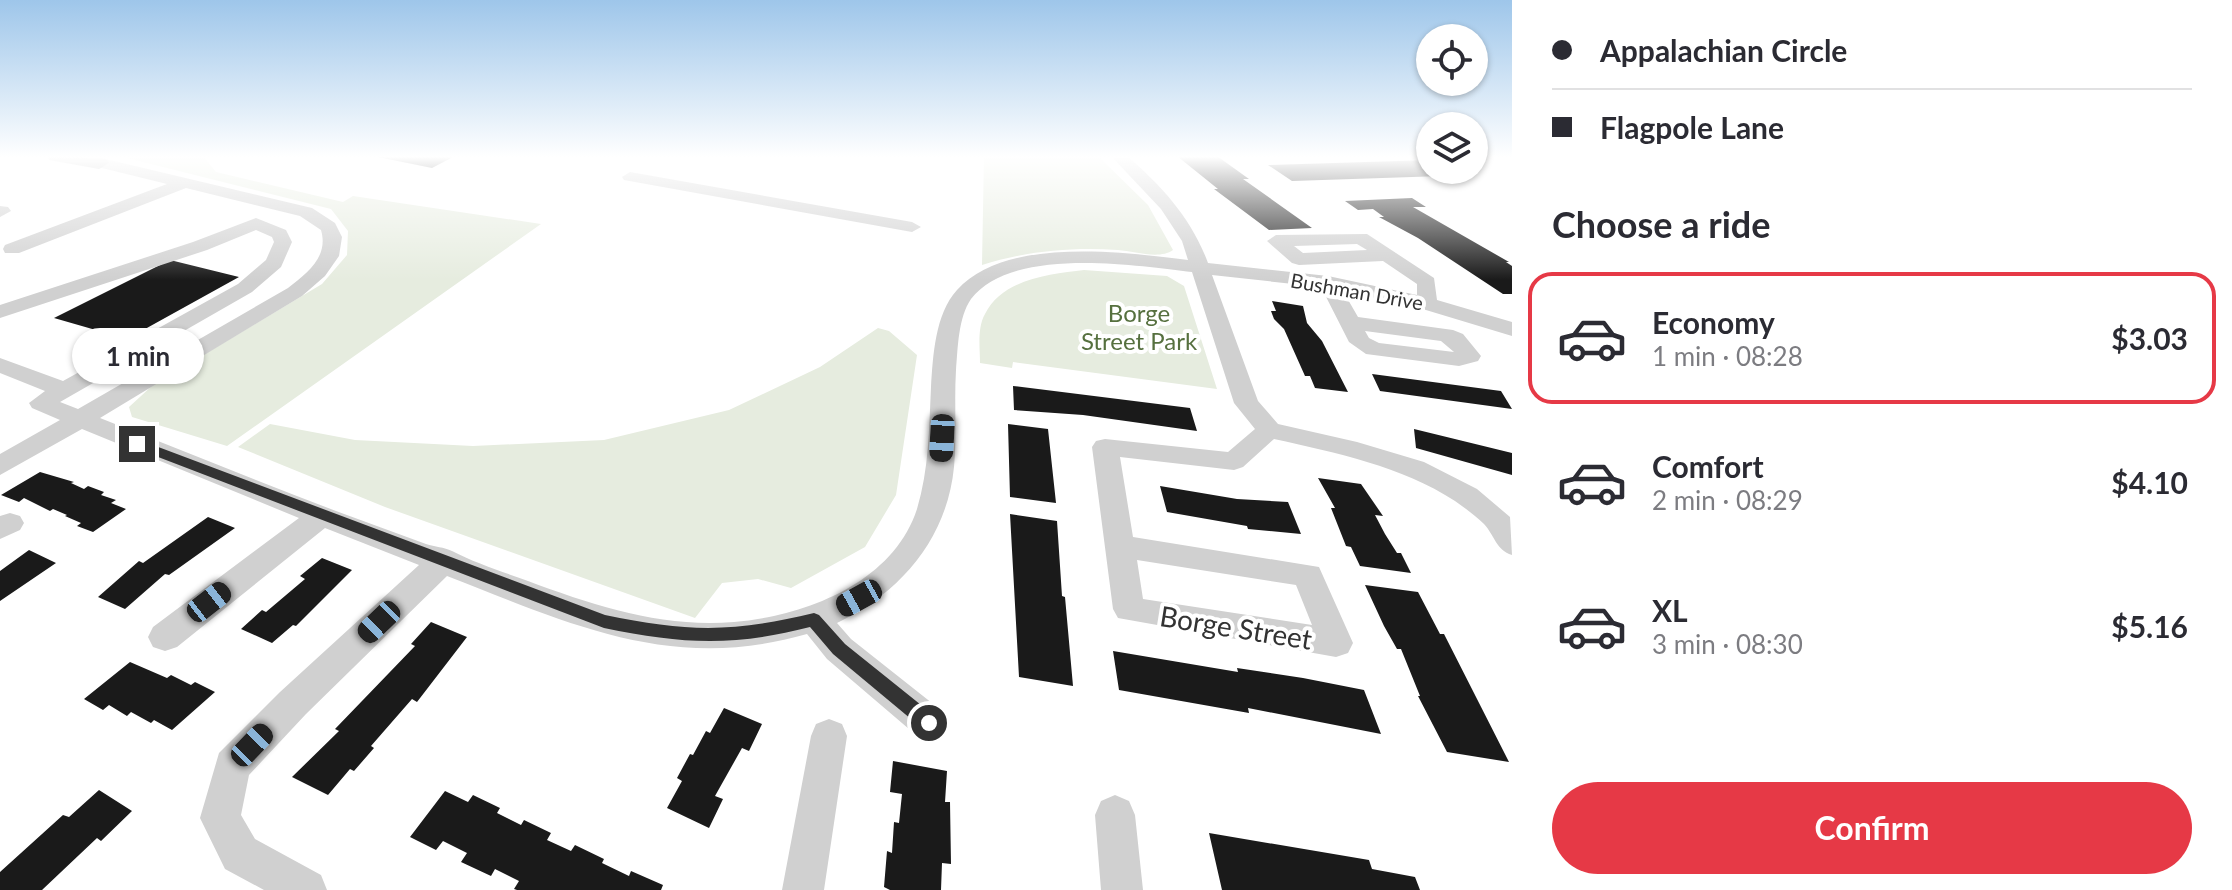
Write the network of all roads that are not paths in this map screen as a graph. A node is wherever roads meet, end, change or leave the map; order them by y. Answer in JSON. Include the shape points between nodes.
{"nodes":[{"id":1,"x":140,"y":198,"type":"edge"},
{"id":2,"x":249,"y":198,"type":"edge"},
{"id":3,"x":771,"y":198,"type":"edge"},
{"id":4,"x":814,"y":198,"type":"edge"},
{"id":5,"x":1162,"y":198,"type":"edge"},
{"id":6,"x":13,"y":250,"type":"edge"},
{"id":7,"x":1387,"y":255,"type":"dead end"},
{"id":8,"x":1200,"y":268,"type":"junction"},
{"id":9,"x":1328,"y":282,"type":"junction"},
{"id":10,"x":1427,"y":304,"type":"junction"},
{"id":11,"x":207,"y":311,"type":"junction"},
{"id":12,"x":0,"y":312,"type":"edge"},
{"id":13,"x":245,"y":322,"type":"junction"},
{"id":14,"x":1351,"y":323,"type":"dead end"},
{"id":15,"x":1512,"y":329,"type":"edge"},
{"id":16,"x":0,"y":365,"type":"edge"},
{"id":17,"x":65,"y":390,"type":"junction"},
{"id":18,"x":79,"y":419,"type":"junction"},
{"id":19,"x":1269,"y":430,"type":"junction"},
{"id":20,"x":0,"y":466,"type":"edge"},
{"id":21,"x":321,"y":516,"type":"junction"},
{"id":22,"x":1512,"y":544,"type":"edge"},
{"id":23,"x":1120,"y":546,"type":"junction"},
{"id":24,"x":444,"y":560,"type":"junction"},
{"id":25,"x":814,"y":620,"type":"junction"},
{"id":26,"x":165,"y":637,"type":"dead end"},
{"id":27,"x":929,"y":723,"type":"dead end"},
{"id":28,"x":829,"y":736,"type":"dead end"},
{"id":29,"x":1115,"y":815,"type":"dead end"},
{"id":30,"x":306,"y":890,"type":"edge"},
{"id":31,"x":803,"y":890,"type":"edge"},
{"id":32,"x":1122,"y":890,"type":"edge"}],
"edges":[{"from":1,"to":6,"type":"street"},
{"from":2,"to":13,"type":"street","via":[[317,217],[332,233],[331,253],[316,275]]},
{"from":3,"to":4,"type":"street","via":[[911,218]]},
{"from":5,"to":8,"type":"street","via":[[1179,218]]},
{"from":7,"to":10,"type":"street","via":[[1427,282]]},
{"from":8,"to":9,"type":"street","name":"Bushman Drive"},
{"from":8,"to":19,"type":"street","via":[[1246,403]]},
{"from":8,"to":25,"type":"street","name":"Bushman Drive","via":[[1059,259],[1004,270],[967,290],[951,319],[940,469],[928,523],[887,578]]},
{"from":9,"to":10,"type":"street","name":"Bushman Drive"},
{"from":9,"to":14,"type":"street"},
{"from":10,"to":15,"type":"street","name":"Bushman Drive"},
{"from":11,"to":12,"type":"street","via":[[272,266],[281,253],[280,234],[256,223]]},
{"from":11,"to":13,"type":"street"},
{"from":11,"to":17,"type":"street"},
{"from":13,"to":18,"type":"street"},
{"from":16,"to":17,"type":"street"},
{"from":17,"to":18,"type":"street","name":"Bushman Drive","via":[[41,403]]},
{"from":18,"to":20,"type":"street"},
{"from":18,"to":21,"type":"street","name":"Bushman Drive"},
{"from":19,"to":22,"type":"street","via":[[1368,453],[1456,488],[1494,516]]},
{"from":19,"to":23,"type":"street","name":"Borge Street","via":[[1234,461],[1105,447]]},
{"from":21,"to":24,"type":"street","name":"Bushman Drive"},
{"from":21,"to":26,"type":"street"},
{"from":23,"to":23,"type":"street","name":"Borge Street","via":[[1129,609],[1336,643],[1308,575]]},
{"from":24,"to":25,"type":"street","name":"Bushman Drive","via":[[592,618],[663,634],[745,635]]},
{"from":24,"to":30,"type":"street","via":[[232,766],[220,818],[240,854]]},
{"from":25,"to":27,"type":"street","via":[[839,649]]},
{"from":28,"to":31,"type":"street"},
{"from":29,"to":32,"type":"street"}]}
